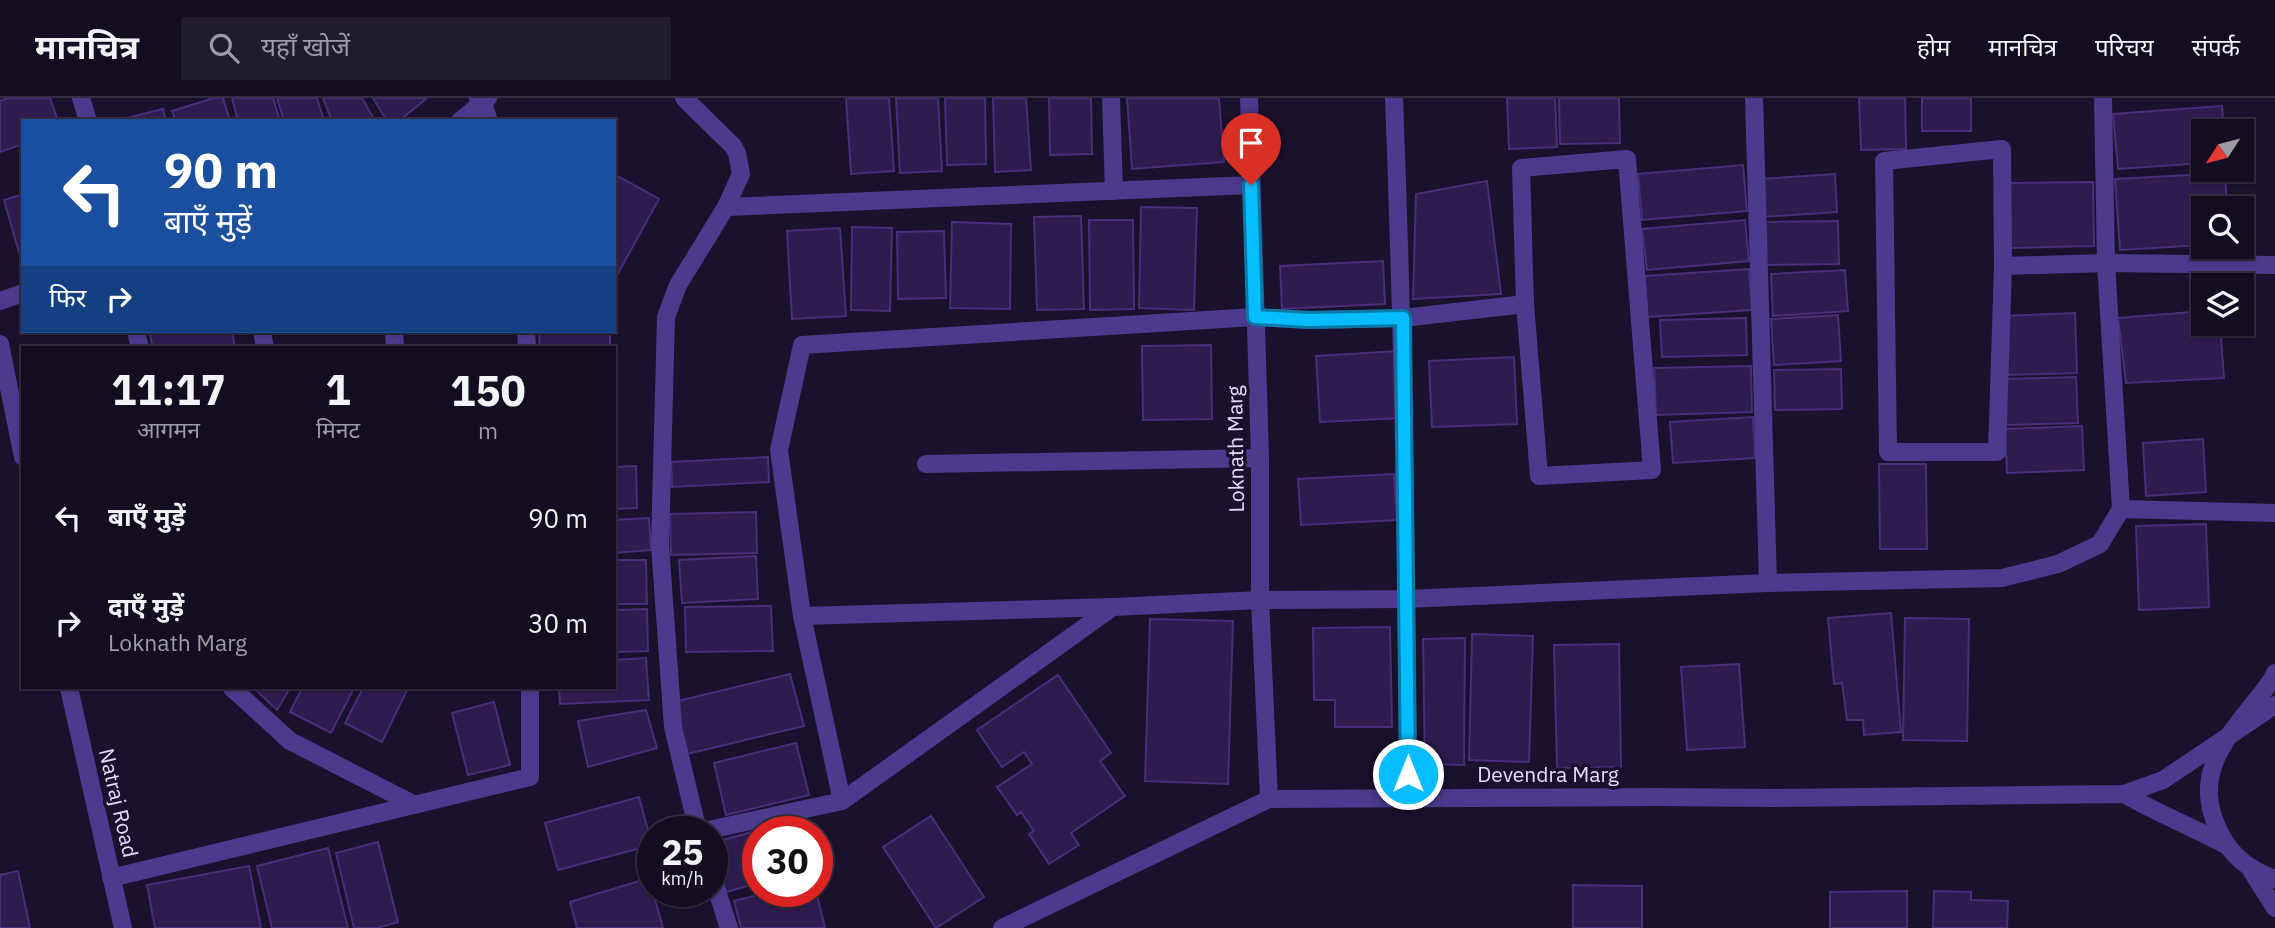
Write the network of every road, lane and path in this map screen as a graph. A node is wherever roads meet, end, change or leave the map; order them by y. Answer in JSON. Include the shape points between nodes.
{"nodes":[{"id":1,"x":81,"y":98,"type":"edge"},
{"id":2,"x":684,"y":98,"type":"edge"},
{"id":3,"x":1111,"y":98,"type":"edge"},
{"id":4,"x":1249,"y":98,"type":"edge"},
{"id":5,"x":1394,"y":98,"type":"edge"},
{"id":6,"x":1754,"y":98,"type":"edge"},
{"id":7,"x":2103,"y":98,"type":"edge"},
{"id":8,"x":483,"y":100,"type":"edge"},
{"id":9,"x":87,"y":119,"type":"edge"},
{"id":10,"x":462,"y":119,"type":"edge"},
{"id":11,"x":488,"y":119,"type":"edge"},
{"id":12,"x":1251,"y":185,"type":"junction"},
{"id":13,"x":1114,"y":191,"type":"junction"},
{"id":14,"x":726,"y":207,"type":"junction"},
{"id":15,"x":2106,"y":263,"type":"junction"},
{"id":16,"x":2275,"y":265,"type":"edge"},
{"id":17,"x":2003,"y":266,"type":"junction"},
{"id":18,"x":21,"y":294,"type":"edge"},
{"id":19,"x":0,"y":300,"type":"edge"},
{"id":20,"x":1525,"y":304,"type":"junction"},
{"id":21,"x":1255,"y":317,"type":"junction"},
{"id":22,"x":1403,"y":318,"type":"junction"},
{"id":23,"x":0,"y":344,"type":"edge"},
{"id":24,"x":21,"y":447,"type":"edge"},
{"id":25,"x":1260,"y":458,"type":"junction"},
{"id":26,"x":926,"y":464,"type":"dead end"},
{"id":27,"x":2121,"y":509,"type":"junction"},
{"id":28,"x":2275,"y":513,"type":"edge"},
{"id":29,"x":1768,"y":583,"type":"junction"},
{"id":30,"x":1407,"y":599,"type":"junction"},
{"id":31,"x":1260,"y":600,"type":"junction"},
{"id":32,"x":1113,"y":607,"type":"junction"},
{"id":33,"x":802,"y":616,"type":"junction"},
{"id":34,"x":2275,"y":673,"type":"edge"},
{"id":35,"x":69,"y":689,"type":"edge"},
{"id":36,"x":233,"y":689,"type":"edge"},
{"id":37,"x":530,"y":689,"type":"edge"},
{"id":38,"x":2275,"y":705,"type":"edge"},
{"id":39,"x":2230,"y":733,"type":"junction"},
{"id":40,"x":2124,"y":794,"type":"junction"},
{"id":41,"x":1408,"y":799,"type":"junction"},
{"id":42,"x":1269,"y":800,"type":"junction"},
{"id":43,"x":842,"y":801,"type":"junction"},
{"id":44,"x":415,"y":805,"type":"junction"},
{"id":45,"x":694,"y":816,"type":"edge"},
{"id":46,"x":728,"y":826,"type":"edge"},
{"id":47,"x":2226,"y":845,"type":"junction"},
{"id":48,"x":2249,"y":868,"type":"junction"},
{"id":49,"x":111,"y":878,"type":"junction"},
{"id":50,"x":2275,"y":879,"type":"edge"},
{"id":51,"x":722,"y":907,"type":"edge"},
{"id":52,"x":2275,"y":908,"type":"edge"},
{"id":53,"x":122,"y":928,"type":"edge"},
{"id":54,"x":729,"y":928,"type":"edge"},
{"id":55,"x":1002,"y":928,"type":"edge"}],
"edges":[{"from":1,"to":9,"type":"street"},
{"from":2,"to":14,"type":"street","via":[[737,153],[741,174]]},
{"from":3,"to":13,"type":"street"},
{"from":4,"to":12,"type":"street","name":"Loknath Marg"},
{"from":5,"to":22,"type":"street"},
{"from":6,"to":29,"type":"street"},
{"from":7,"to":15,"type":"street"},
{"from":8,"to":10,"type":"street"},
{"from":8,"to":11,"type":"street"},
{"from":12,"to":13,"type":"street"},
{"from":12,"to":21,"type":"street","name":"Loknath Marg"},
{"from":13,"to":14,"type":"street"},
{"from":14,"to":45,"type":"street","via":[[678,285],[666,317],[660,545],[673,727]]},
{"from":15,"to":16,"type":"street"},
{"from":15,"to":17,"type":"street"},
{"from":15,"to":27,"type":"street"},
{"from":17,"to":17,"type":"street","via":[[2002,149],[1884,161],[1888,452],[1997,452]]},
{"from":18,"to":19,"type":"street"},
{"from":20,"to":20,"type":"street","via":[[1521,169],[1627,159],[1652,470],[1539,476]]},
{"from":20,"to":22,"type":"street"},
{"from":21,"to":22,"type":"street"},
{"from":21,"to":25,"type":"street","name":"Loknath Marg"},
{"from":21,"to":33,"type":"street","via":[[802,345],[779,450]]},
{"from":22,"to":30,"type":"street"},
{"from":23,"to":24,"type":"street"},
{"from":25,"to":26,"type":"street"},
{"from":25,"to":31,"type":"street","name":"Loknath Marg"},
{"from":27,"to":28,"type":"street"},
{"from":27,"to":29,"type":"street","via":[[2100,544],[2058,564],[2002,578]]},
{"from":29,"to":30,"type":"street"},
{"from":30,"to":31,"type":"street"},
{"from":30,"to":41,"type":"street"},
{"from":31,"to":32,"type":"street"},
{"from":31,"to":42,"type":"street","name":"Loknath Marg"},
{"from":32,"to":33,"type":"street"},
{"from":32,"to":43,"type":"street"},
{"from":33,"to":43,"type":"street"},
{"from":34,"to":39,"type":"street"},
{"from":35,"to":49,"type":"street","name":"Natraj Road"},
{"from":36,"to":44,"type":"street","via":[[290,741]]},
{"from":37,"to":44,"type":"street","via":[[530,777]]},
{"from":38,"to":39,"type":"street","name":"Devendra Marg"},
{"from":39,"to":40,"type":"street","name":"Devendra Marg","via":[[2162,780]]},
{"from":39,"to":47,"type":"street","via":[[2215,759],[2208,788],[2213,818]]},
{"from":40,"to":41,"type":"street","name":"Devendra Marg"},
{"from":40,"to":47,"type":"street"},
{"from":41,"to":42,"type":"street","name":"Devendra Marg"},
{"from":42,"to":55,"type":"street","name":"Devendra Marg"},
{"from":43,"to":46,"type":"street"},
{"from":44,"to":49,"type":"street"},
{"from":47,"to":48,"type":"street"},
{"from":48,"to":50,"type":"street"},
{"from":48,"to":52,"type":"street"},
{"from":49,"to":53,"type":"street","name":"Natraj Road"},
{"from":51,"to":54,"type":"street"}]}
